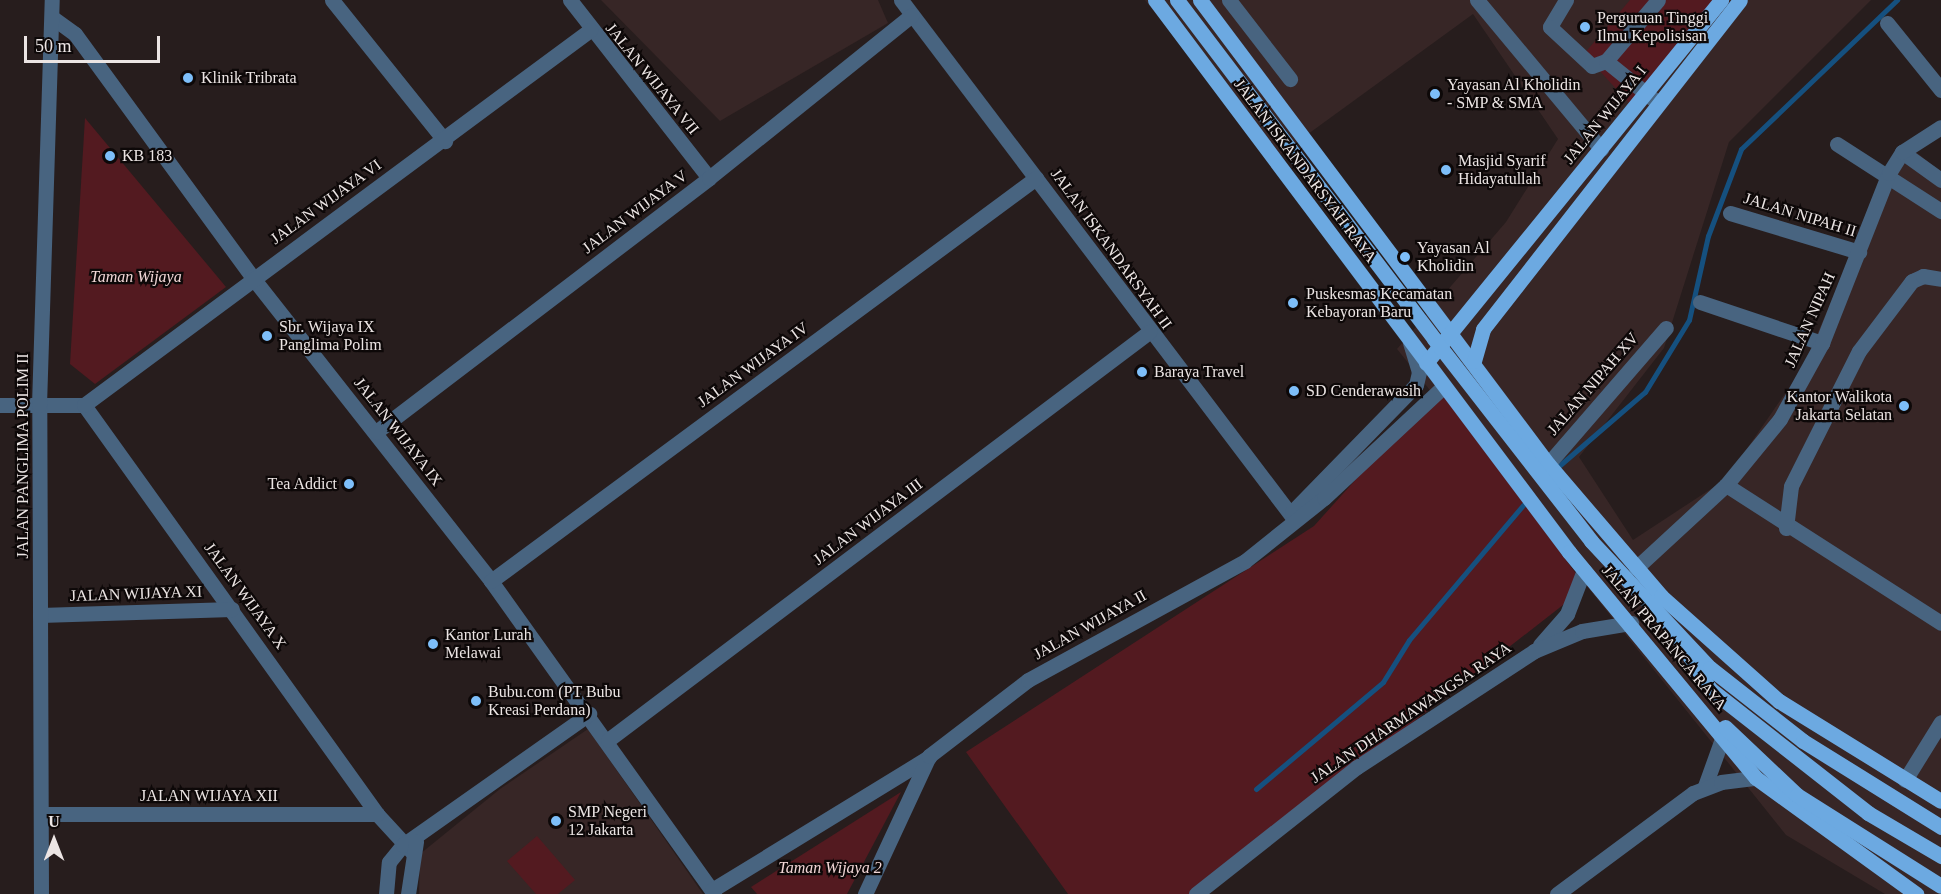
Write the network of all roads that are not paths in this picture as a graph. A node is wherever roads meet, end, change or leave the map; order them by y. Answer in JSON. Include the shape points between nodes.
{"nodes":[{"id":1,"x":52,"y":0,"type":"edge"},
{"id":2,"x":332,"y":0,"type":"edge"},
{"id":3,"x":570,"y":0,"type":"edge"},
{"id":4,"x":901,"y":0,"type":"edge"},
{"id":5,"x":1155,"y":0,"type":"edge"},
{"id":6,"x":1177,"y":0,"type":"edge"},
{"id":7,"x":1200,"y":0,"type":"edge"},
{"id":8,"x":1230,"y":0,"type":"edge"},
{"id":9,"x":1477,"y":0,"type":"edge"},
{"id":10,"x":1566,"y":0,"type":"edge"},
{"id":11,"x":1658,"y":0,"type":"edge"},
{"id":12,"x":1721,"y":0,"type":"edge"},
{"id":13,"x":1740,"y":0,"type":"edge"},
{"id":14,"x":912,"y":15,"type":"junction"},
{"id":15,"x":53,"y":18,"type":"junction"},
{"id":16,"x":1887,"y":23,"type":"dead end"},
{"id":17,"x":590,"y":30,"type":"junction"},
{"id":18,"x":1606,"y":61,"type":"junction"},
{"id":19,"x":1290,"y":79,"type":"dead end"},
{"id":20,"x":1941,"y":90,"type":"edge"},
{"id":21,"x":1652,"y":98,"type":"junction"},
{"id":22,"x":1941,"y":126,"type":"edge"},
{"id":23,"x":445,"y":141,"type":"junction"},
{"id":24,"x":1837,"y":144,"type":"dead end"},
{"id":25,"x":1601,"y":149,"type":"junction"},
{"id":26,"x":1902,"y":152,"type":"junction"},
{"id":27,"x":1889,"y":173,"type":"junction"},
{"id":28,"x":709,"y":178,"type":"junction"},
{"id":29,"x":1036,"y":178,"type":"junction"},
{"id":30,"x":1941,"y":180,"type":"edge"},
{"id":31,"x":1941,"y":211,"type":"edge"},
{"id":32,"x":1730,"y":213,"type":"dead end"},
{"id":33,"x":1859,"y":252,"type":"junction"},
{"id":34,"x":252,"y":277,"type":"junction"},
{"id":35,"x":1941,"y":279,"type":"edge"},
{"id":36,"x":1700,"y":302,"type":"dead end"},
{"id":37,"x":1666,"y":328,"type":"dead end"},
{"id":38,"x":1149,"y":332,"type":"junction"},
{"id":39,"x":1454,"y":332,"type":"junction"},
{"id":40,"x":1410,"y":342,"type":"junction"},
{"id":41,"x":1822,"y":343,"type":"junction"},
{"id":42,"x":1474,"y":361,"type":"junction"},
{"id":43,"x":1426,"y":363,"type":"junction"},
{"id":44,"x":1443,"y":387,"type":"junction"},
{"id":45,"x":0,"y":405,"type":"edge"},
{"id":46,"x":39,"y":405,"type":"junction"},
{"id":47,"x":84,"y":405,"type":"junction"},
{"id":48,"x":376,"y":432,"type":"junction"},
{"id":49,"x":1548,"y":464,"type":"junction"},
{"id":50,"x":1726,"y":486,"type":"junction"},
{"id":51,"x":1292,"y":516,"type":"junction"},
{"id":52,"x":1786,"y":528,"type":"junction"},
{"id":53,"x":1636,"y":568,"type":"junction"},
{"id":54,"x":1584,"y":570,"type":"junction"},
{"id":55,"x":491,"y":581,"type":"junction"},
{"id":56,"x":1661,"y":596,"type":"junction"},
{"id":57,"x":232,"y":609,"type":"junction"},
{"id":58,"x":40,"y":615,"type":"junction"},
{"id":59,"x":1631,"y":623,"type":"junction"},
{"id":60,"x":1941,"y":623,"type":"edge"},
{"id":61,"x":1534,"y":651,"type":"junction"},
{"id":62,"x":589,"y":714,"type":"junction"},
{"id":63,"x":1941,"y":722,"type":"edge"},
{"id":64,"x":1727,"y":734,"type":"junction"},
{"id":65,"x":608,"y":740,"type":"junction"},
{"id":66,"x":929,"y":756,"type":"junction"},
{"id":67,"x":1756,"y":778,"type":"junction"},
{"id":68,"x":1905,"y":780,"type":"junction"},
{"id":69,"x":1705,"y":786,"type":"junction"},
{"id":70,"x":1941,"y":801,"type":"edge"},
{"id":71,"x":41,"y":814,"type":"junction"},
{"id":72,"x":377,"y":814,"type":"junction"},
{"id":73,"x":1941,"y":827,"type":"edge"},
{"id":74,"x":407,"y":848,"type":"junction"},
{"id":75,"x":1941,"y":856,"type":"edge"},
{"id":76,"x":1941,"y":886,"type":"edge"},
{"id":77,"x":713,"y":892,"type":"edge"},
{"id":78,"x":41,"y":894,"type":"edge"},
{"id":79,"x":386,"y":894,"type":"edge"},
{"id":80,"x":408,"y":894,"type":"edge"},
{"id":81,"x":865,"y":894,"type":"edge"},
{"id":82,"x":1196,"y":894,"type":"edge"},
{"id":83,"x":1559,"y":894,"type":"edge"},
{"id":84,"x":1916,"y":894,"type":"edge"}],
"edges":[{"from":1,"to":15,"type":"street"},
{"from":2,"to":23,"type":"street"},
{"from":3,"to":17,"type":"street","name":"JALAN WIJAYA VII"},
{"from":4,"to":14,"type":"street","name":"JALAN ISKANDARSYAH II"},
{"from":5,"to":40,"type":"main road","name":"JALAN ISKANDARSYAH RAYA"},
{"from":6,"to":73,"type":"main road","bridge":true,"via":[[1591,541],[1710,668],[1803,741]]},
{"from":7,"to":39,"type":"main road","name":"JALAN ISKANDARSYAH RAYA"},
{"from":8,"to":19,"type":"street"},
{"from":9,"to":25,"type":"street"},
{"from":10,"to":18,"type":"street","via":[[1550,22],[1554,33],[1584,65]]},
{"from":11,"to":18,"type":"street"},
{"from":12,"to":21,"type":"main road","name":"JALAN WIJAYA I"},
{"from":13,"to":21,"type":"main road","name":"JALAN WIJAYA I"},
{"from":14,"to":28,"type":"street","name":"JALAN WIJAYA V"},
{"from":14,"to":29,"type":"street","name":"JALAN ISKANDARSYAH II"},
{"from":15,"to":34,"type":"street","name":"JALAN WIJAYA IX","via":[[75,34]]},
{"from":15,"to":46,"type":"street","name":"JALAN PANGLIMA POLIM II"},
{"from":16,"to":20,"type":"street"},
{"from":17,"to":23,"type":"street","name":"JALAN WIJAYA VI"},
{"from":17,"to":28,"type":"street","name":"JALAN WIJAYA VII"},
{"from":18,"to":21,"type":"street"},
{"from":21,"to":25,"type":"main road","name":"JALAN WIJAYA I"},
{"from":21,"to":42,"type":"main road","name":"JALAN WIJAYA I","via":[[1483,329]]},
{"from":22,"to":26,"type":"street","name":"JALAN NIPAH"},
{"from":23,"to":34,"type":"street","name":"JALAN WIJAYA VI"},
{"from":24,"to":27,"type":"street"},
{"from":25,"to":39,"type":"main road","name":"JALAN WIJAYA I"},
{"from":26,"to":27,"type":"street","name":"JALAN NIPAH"},
{"from":26,"to":30,"type":"street"},
{"from":27,"to":31,"type":"street"},
{"from":27,"to":33,"type":"street","name":"JALAN NIPAH"},
{"from":28,"to":48,"type":"street","name":"JALAN WIJAYA V"},
{"from":29,"to":38,"type":"street","name":"JALAN ISKANDARSYAH II"},
{"from":29,"to":55,"type":"street","name":"JALAN WIJAYA IV"},
{"from":32,"to":33,"type":"street","name":"JALAN NIPAH II"},
{"from":33,"to":41,"type":"street","name":"JALAN NIPAH"},
{"from":34,"to":47,"type":"street","name":"JALAN WIJAYA VI"},
{"from":34,"to":48,"type":"street","name":"JALAN WIJAYA IX"},
{"from":35,"to":52,"type":"street","via":[[1923,276],[1912,281],[1859,351],[1791,486]]},
{"from":36,"to":41,"type":"street"},
{"from":37,"to":49,"type":"street","name":"JALAN NIPAH XV"},
{"from":38,"to":51,"type":"street","name":"JALAN ISKANDARSYAH II"},
{"from":38,"to":65,"type":"street","name":"JALAN WIJAYA III"},
{"from":39,"to":42,"type":"main road","name":"JALAN PRAPANCA RAYA"},
{"from":39,"to":43,"type":"main road","name":"JALAN WIJAYA I"},
{"from":40,"to":43,"type":"main road","name":"JALAN ISKANDARSYAH RAYA"},
{"from":40,"to":51,"type":"street","name":"JALAN WIJAYA II","via":[[1419,372],[1416,385]]},
{"from":41,"to":50,"type":"street","name":"JALAN NIPAH","via":[[1780,419]]},
{"from":42,"to":49,"type":"main road","name":"JALAN PRAPANCA RAYA"},
{"from":43,"to":44,"type":"main road","name":"JALAN PRAPANCA RAYA"},
{"from":44,"to":51,"type":"street","name":"JALAN WIJAYA II","via":[[1324,498]]},
{"from":44,"to":54,"type":"main road","name":"JALAN PRAPANCA RAYA"},
{"from":45,"to":46,"type":"street"},
{"from":46,"to":47,"type":"street"},
{"from":46,"to":58,"type":"street","name":"JALAN PANGLIMA POLIM II"},
{"from":47,"to":57,"type":"street","name":"JALAN WIJAYA X"},
{"from":48,"to":55,"type":"street","name":"JALAN WIJAYA IX"},
{"from":49,"to":53,"type":"main road","name":"JALAN PRAPANCA RAYA"},
{"from":50,"to":52,"type":"street"},
{"from":50,"to":53,"type":"street","name":"JALAN NIPAH"},
{"from":51,"to":66,"type":"street","name":"JALAN WIJAYA II","via":[[1245,561],[1028,680]]},
{"from":52,"to":60,"type":"street"},
{"from":53,"to":56,"type":"main road","name":"JALAN PRAPANCA RAYA"},
{"from":54,"to":59,"type":"main road","name":"JALAN PRAPANCA RAYA"},
{"from":54,"to":61,"type":"street","name":"JALAN DHARMAWANGSA RAYA","via":[[1567,614]]},
{"from":55,"to":62,"type":"street","name":"JALAN WIJAYA IX"},
{"from":56,"to":68,"type":"main road","name":"JALAN PRAPANCA RAYA","via":[[1779,701]]},
{"from":56,"to":75,"type":"main road","via":[[1676,639],[1710,689],[1868,813]]},
{"from":57,"to":58,"type":"street","name":"JALAN WIJAYA XI"},
{"from":57,"to":72,"type":"street","name":"JALAN WIJAYA X"},
{"from":58,"to":71,"type":"street","name":"JALAN PANGLIMA POLIM II"},
{"from":59,"to":61,"type":"street","name":"JALAN DHARMAWANGSA RAYA","via":[[1582,631]]},
{"from":59,"to":64,"type":"main road","name":"JALAN PRAPANCA RAYA"},
{"from":61,"to":82,"type":"street","name":"JALAN DHARMAWANGSA RAYA","via":[[1357,767]]},
{"from":62,"to":65,"type":"street","name":"JALAN WIJAYA IX"},
{"from":62,"to":74,"type":"street","via":[[421,829]]},
{"from":63,"to":68,"type":"street"},
{"from":64,"to":67,"type":"main road","name":"JALAN PRAPANCA RAYA"},
{"from":64,"to":69,"type":"street"},
{"from":64,"to":76,"type":"main road","via":[[1797,795]]},
{"from":65,"to":77,"type":"street","name":"JALAN WIJAYA IX"},
{"from":66,"to":77,"type":"street","name":"JALAN WIJAYA II"},
{"from":66,"to":81,"type":"street","name":"JALAN WIJAYA II"},
{"from":67,"to":69,"type":"street"},
{"from":67,"to":84,"type":"main road","name":"JALAN PRAPANCA RAYA"},
{"from":68,"to":70,"type":"main road","name":"JALAN PRAPANCA RAYA"},
{"from":69,"to":83,"type":"street"},
{"from":71,"to":72,"type":"street","name":"JALAN WIJAYA XII"},
{"from":71,"to":78,"type":"street","name":"JALAN PANGLIMA POLIM II"},
{"from":72,"to":74,"type":"street","name":"JALAN WIJAYA X"},
{"from":74,"to":79,"type":"street","via":[[390,862]]},
{"from":74,"to":80,"type":"street"}]}
